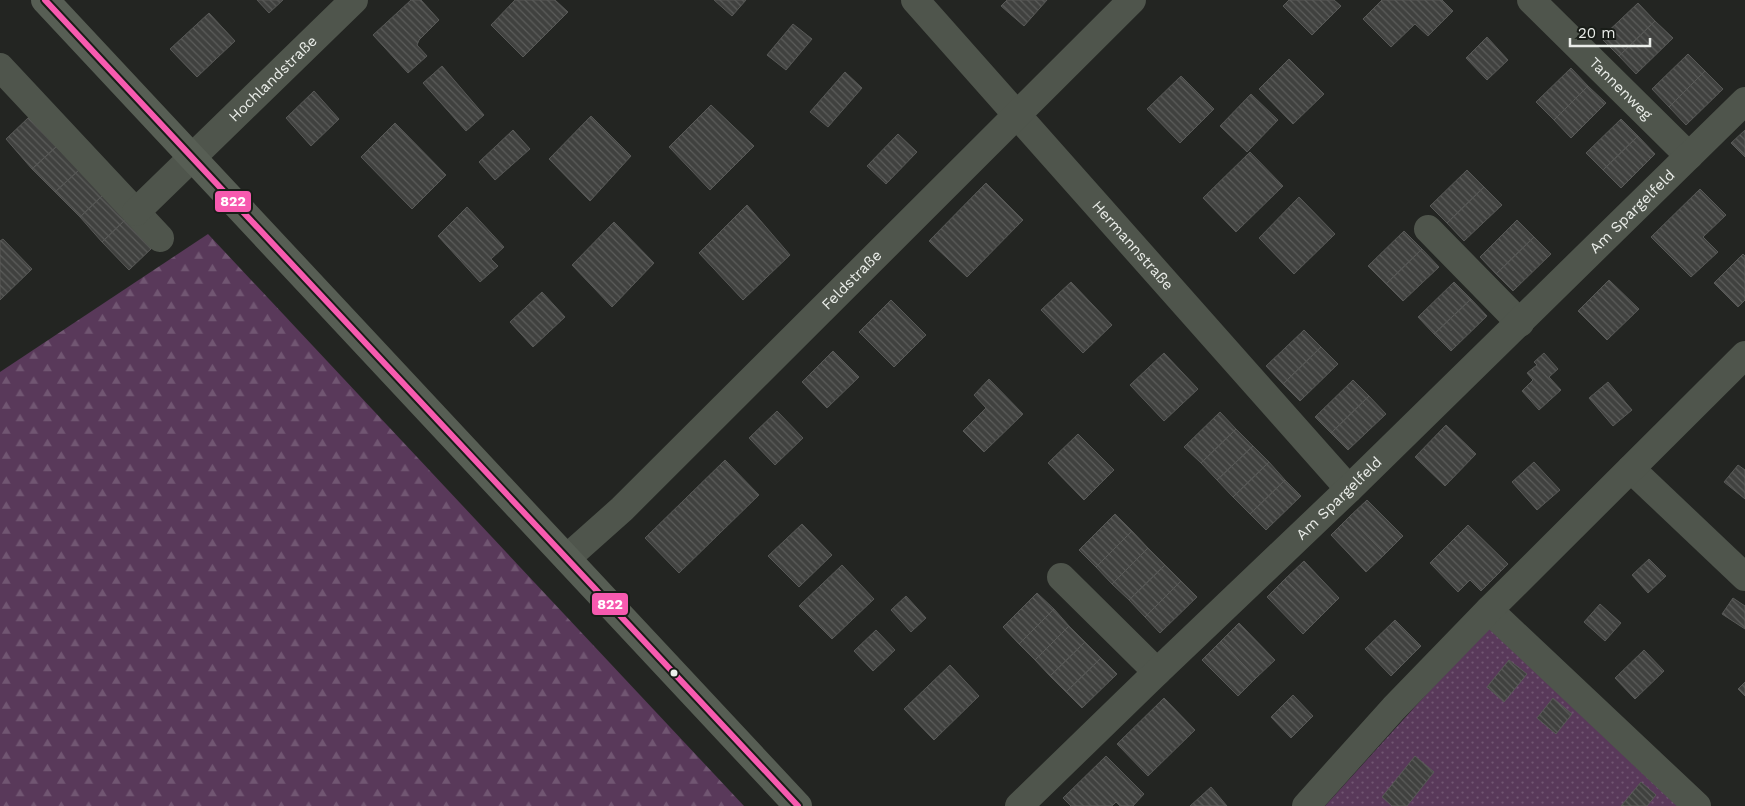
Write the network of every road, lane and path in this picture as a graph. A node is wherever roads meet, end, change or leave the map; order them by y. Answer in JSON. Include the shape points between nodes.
{"nodes":[{"id":1,"x":354,"y":0,"type":"edge"},
{"id":2,"x":915,"y":0,"type":"edge"},
{"id":3,"x":1132,"y":0,"type":"edge"},
{"id":4,"x":1531,"y":0,"type":"edge"},
{"id":5,"x":49,"y":1,"type":"edge"},
{"id":6,"x":0,"y":67,"type":"edge"},
{"id":7,"x":1745,"y":101,"type":"edge"},
{"id":8,"x":1016,"y":115,"type":"junction"},
{"id":9,"x":1689,"y":156,"type":"junction"},
{"id":10,"x":193,"y":157,"type":"junction"},
{"id":11,"x":136,"y":212,"type":"junction"},
{"id":12,"x":1428,"y":229,"type":"dead end"},
{"id":13,"x":160,"y":238,"type":"dead end"},
{"id":14,"x":1520,"y":323,"type":"junction"},
{"id":15,"x":1745,"y":356,"type":"edge"},
{"id":16,"x":1631,"y":469,"type":"junction"},
{"id":17,"x":1349,"y":489,"type":"junction"},
{"id":18,"x":567,"y":558,"type":"junction"},
{"id":19,"x":1062,"y":577,"type":"dead end"},
{"id":20,"x":1745,"y":577,"type":"edge"},
{"id":21,"x":1489,"y":610,"type":"junction"},
{"id":22,"x":1157,"y":672,"type":"junction"},
{"id":23,"x":798,"y":806,"type":"edge"},
{"id":24,"x":1019,"y":806,"type":"edge"},
{"id":25,"x":1306,"y":806,"type":"edge"},
{"id":26,"x":1697,"y":806,"type":"edge"}],
"edges":[{"from":1,"to":10,"type":"street","name":"Hochlandstraße"},
{"from":2,"to":8,"type":"street","name":"Hermannstraße"},
{"from":3,"to":8,"type":"street","name":"Feldstraße"},
{"from":4,"to":9,"type":"street","name":"Tannenweg"},
{"from":5,"to":10,"type":"main road"},
{"from":6,"to":11,"type":"street"},
{"from":7,"to":9,"type":"street","name":"Am Spargelfeld"},
{"from":8,"to":17,"type":"street","name":"Hermannstraße"},
{"from":8,"to":18,"type":"street","name":"Feldstraße","via":[[622,509]]},
{"from":9,"to":14,"type":"street","name":"Am Spargelfeld"},
{"from":10,"to":11,"type":"street","name":"Hochlandstraße"},
{"from":10,"to":18,"type":"main road"},
{"from":11,"to":13,"type":"street"},
{"from":12,"to":14,"type":"street"},
{"from":14,"to":17,"type":"street","name":"Am Spargelfeld"},
{"from":15,"to":16,"type":"street"},
{"from":16,"to":20,"type":"street"},
{"from":16,"to":21,"type":"street"},
{"from":17,"to":22,"type":"street","name":"Am Spargelfeld"},
{"from":18,"to":23,"type":"main road"},
{"from":19,"to":22,"type":"street"},
{"from":21,"to":25,"type":"street","via":[[1394,708]]},
{"from":21,"to":26,"type":"street"},
{"from":22,"to":24,"type":"street","name":"Am Spargelfeld"}]}
